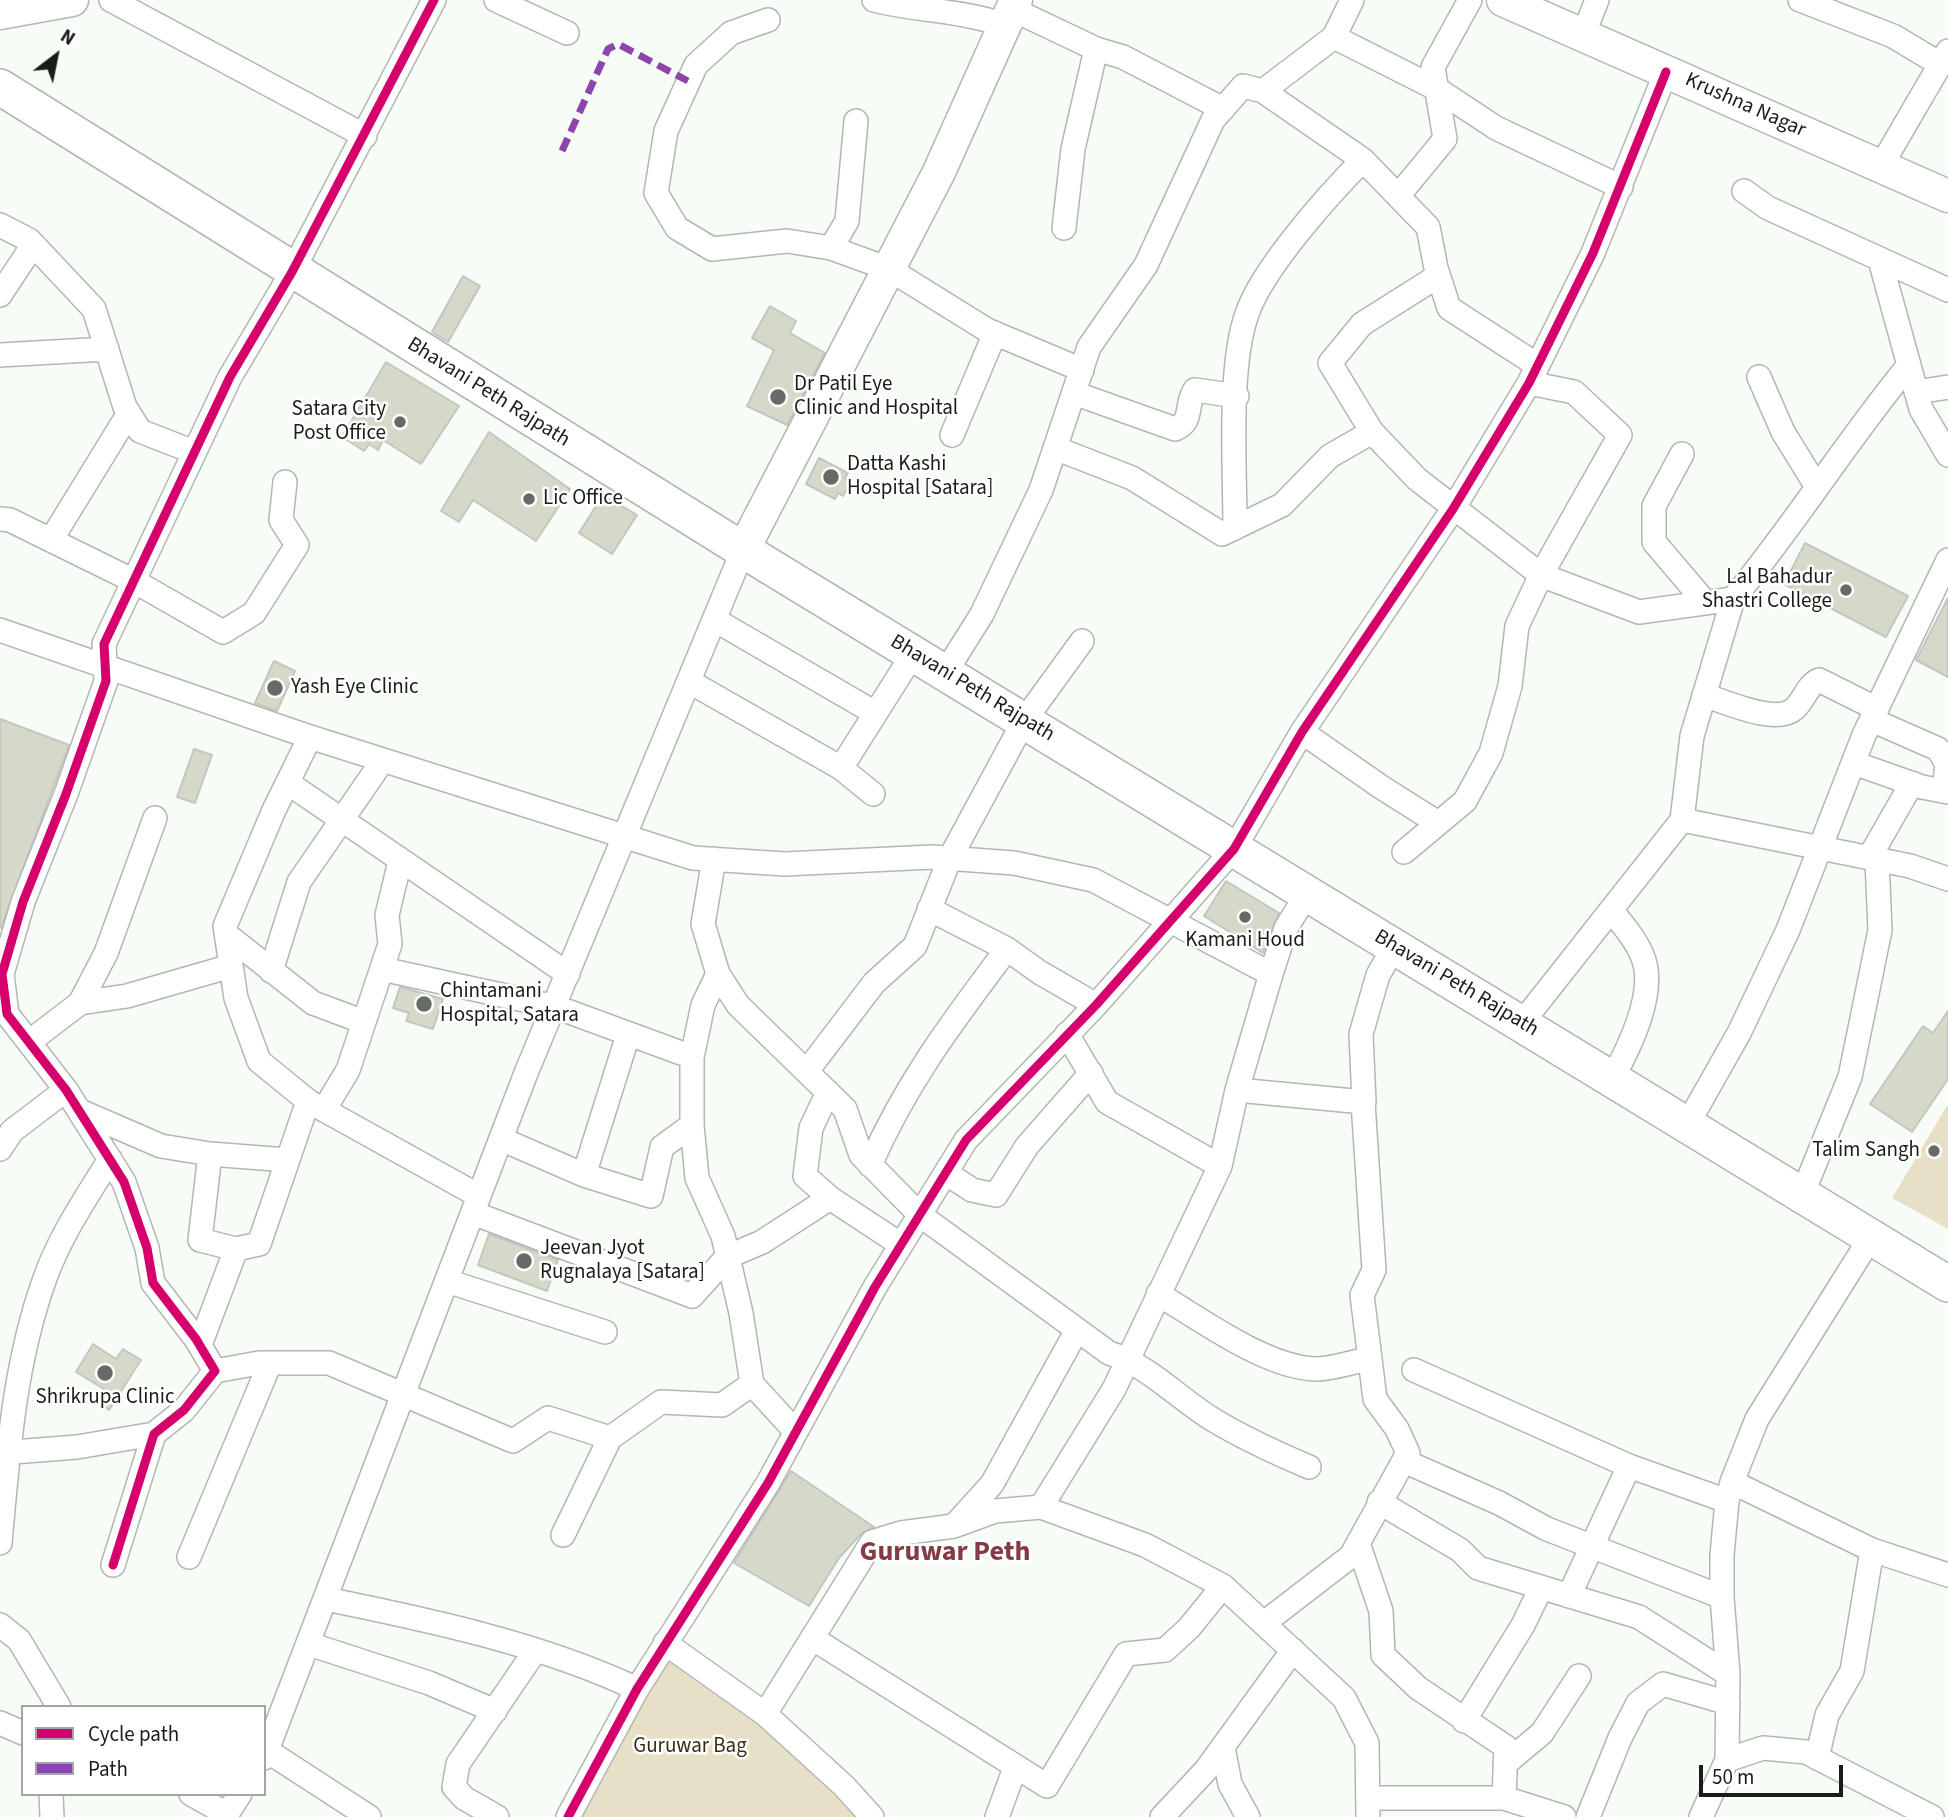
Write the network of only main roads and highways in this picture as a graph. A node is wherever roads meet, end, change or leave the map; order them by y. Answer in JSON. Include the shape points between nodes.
{"nodes":[{"id":1,"x":72,"y":0,"type":"edge"},
{"id":2,"x":1503,"y":0,"type":"edge"},
{"id":3,"x":1011,"y":12,"type":"edge"},
{"id":4,"x":0,"y":13,"type":"edge"},
{"id":5,"x":0,"y":87,"type":"edge"},
{"id":6,"x":1948,"y":196,"type":"edge"},
{"id":7,"x":743,"y":550,"type":"junction"},
{"id":8,"x":1948,"y":1284,"type":"edge"}],
"edges":[{"from":1,"to":4,"type":"main road"},
{"from":2,"to":6,"type":"main road","name":"Krushna Nagar"},
{"from":3,"to":7,"type":"main road","via":[[939,172]]},
{"from":5,"to":7,"type":"main road","name":"Bhavani Peth Rajpath"},
{"from":7,"to":8,"type":"main road","name":"Bhavani Peth Rajpath"}]}
